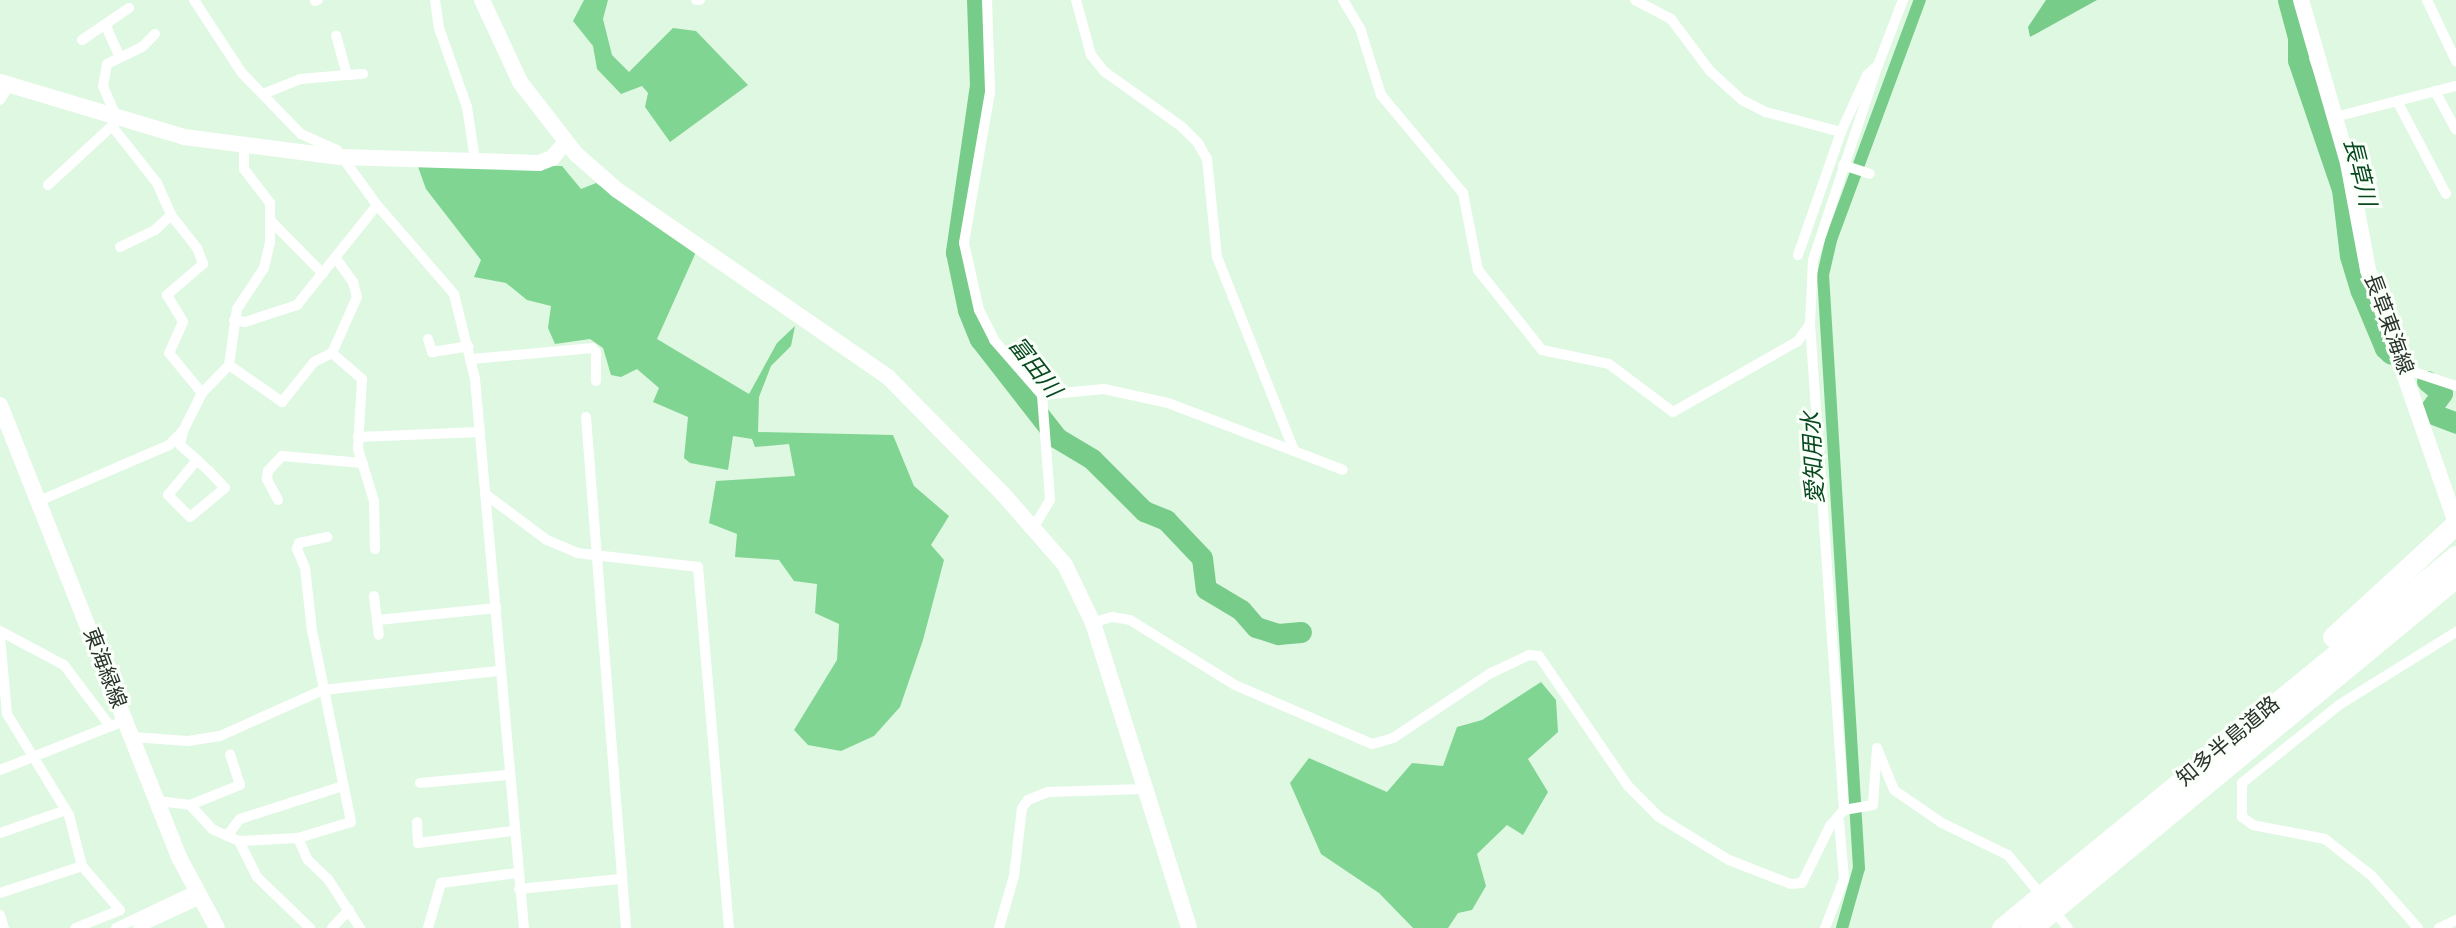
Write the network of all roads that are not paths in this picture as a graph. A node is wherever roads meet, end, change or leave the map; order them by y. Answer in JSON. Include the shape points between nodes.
{"nodes":[{"id":1,"x":194,"y":0,"type":"edge"},
{"id":2,"x":435,"y":0,"type":"edge"},
{"id":3,"x":482,"y":0,"type":"edge"},
{"id":4,"x":987,"y":0,"type":"edge"},
{"id":5,"x":1076,"y":0,"type":"edge"},
{"id":6,"x":1343,"y":0,"type":"edge"},
{"id":7,"x":1635,"y":0,"type":"edge"},
{"id":8,"x":1903,"y":0,"type":"edge"},
{"id":9,"x":2301,"y":0,"type":"edge"},
{"id":10,"x":2427,"y":0,"type":"edge"},
{"id":11,"x":129,"y":8,"type":"dead end"},
{"id":12,"x":105,"y":24,"type":"junction"},
{"id":13,"x":155,"y":34,"type":"dead end"},
{"id":14,"x":336,"y":35,"type":"dead end"},
{"id":15,"x":82,"y":40,"type":"dead end"},
{"id":16,"x":119,"y":56,"type":"junction"},
{"id":17,"x":2456,"y":61,"type":"edge"},
{"id":18,"x":1878,"y":65,"type":"junction"},
{"id":19,"x":363,"y":74,"type":"dead end"},
{"id":20,"x":347,"y":75,"type":"junction"},
{"id":21,"x":5,"y":84,"type":"edge"},
{"id":22,"x":2456,"y":86,"type":"edge"},
{"id":23,"x":2435,"y":91,"type":"junction"},
{"id":24,"x":263,"y":94,"type":"junction"},
{"id":25,"x":0,"y":100,"type":"edge"},
{"id":26,"x":2397,"y":101,"type":"junction"},
{"id":27,"x":2335,"y":117,"type":"junction"},
{"id":28,"x":114,"y":122,"type":"junction"},
{"id":29,"x":2456,"y":130,"type":"edge"},
{"id":30,"x":1841,"y":132,"type":"junction"},
{"id":31,"x":566,"y":142,"type":"junction"},
{"id":32,"x":244,"y":147,"type":"junction"},
{"id":33,"x":340,"y":157,"type":"junction"},
{"id":34,"x":475,"y":159,"type":"junction"},
{"id":35,"x":1843,"y":165,"type":"junction"},
{"id":36,"x":1870,"y":174,"type":"dead end"},
{"id":37,"x":48,"y":185,"type":"dead end"},
{"id":38,"x":2446,"y":194,"type":"dead end"},
{"id":39,"x":377,"y":205,"type":"junction"},
{"id":40,"x":171,"y":215,"type":"junction"},
{"id":41,"x":271,"y":221,"type":"junction"},
{"id":42,"x":120,"y":247,"type":"dead end"},
{"id":43,"x":1798,"y":255,"type":"dead end"},
{"id":44,"x":336,"y":258,"type":"junction"},
{"id":45,"x":323,"y":274,"type":"junction"},
{"id":46,"x":234,"y":320,"type":"junction"},
{"id":47,"x":1810,"y":324,"type":"junction"},
{"id":48,"x":428,"y":340,"type":"dead end"},
{"id":49,"x":469,"y":346,"type":"junction"},
{"id":50,"x":332,"y":353,"type":"junction"},
{"id":51,"x":472,"y":359,"type":"junction"},
{"id":52,"x":229,"y":365,"type":"junction"},
{"id":53,"x":2405,"y":369,"type":"junction"},
{"id":54,"x":596,"y":381,"type":"dead end"},
{"id":55,"x":2456,"y":386,"type":"edge"},
{"id":56,"x":202,"y":393,"type":"junction"},
{"id":57,"x":1042,"y":395,"type":"junction"},
{"id":58,"x":0,"y":405,"type":"edge"},
{"id":59,"x":586,"y":417,"type":"dead end"},
{"id":60,"x":183,"y":431,"type":"junction"},
{"id":61,"x":480,"y":432,"type":"junction"},
{"id":62,"x":358,"y":437,"type":"junction"},
{"id":63,"x":1293,"y":448,"type":"junction"},
{"id":64,"x":197,"y":460,"type":"junction"},
{"id":65,"x":363,"y":463,"type":"junction"},
{"id":66,"x":1343,"y":470,"type":"dead end"},
{"id":67,"x":2451,"y":491,"type":"edge"},
{"id":68,"x":485,"y":494,"type":"junction"},
{"id":69,"x":278,"y":500,"type":"dead end"},
{"id":70,"x":39,"y":501,"type":"junction"},
{"id":71,"x":2456,"y":523,"type":"edge"},
{"id":72,"x":1034,"y":527,"type":"junction"},
{"id":73,"x":327,"y":537,"type":"dead end"},
{"id":74,"x":375,"y":549,"type":"dead end"},
{"id":75,"x":595,"y":555,"type":"junction"},
{"id":76,"x":2454,"y":573,"type":"edge"},
{"id":77,"x":374,"y":596,"type":"dead end"},
{"id":78,"x":496,"y":608,"type":"junction"},
{"id":79,"x":377,"y":620,"type":"junction"},
{"id":80,"x":1093,"y":623,"type":"junction"},
{"id":81,"x":2456,"y":632,"type":"edge"},
{"id":82,"x":0,"y":634,"type":"edge"},
{"id":83,"x":379,"y":635,"type":"dead end"},
{"id":84,"x":498,"y":671,"type":"junction"},
{"id":85,"x":323,"y":690,"type":"junction"},
{"id":86,"x":3,"y":716,"type":"edge"},
{"id":87,"x":2251,"y":722,"type":"junction"},
{"id":88,"x":118,"y":723,"type":"junction"},
{"id":89,"x":132,"y":737,"type":"junction"},
{"id":90,"x":230,"y":755,"type":"dead end"},
{"id":91,"x":35,"y":756,"type":"junction"},
{"id":92,"x":0,"y":770,"type":"edge"},
{"id":93,"x":508,"y":775,"type":"junction"},
{"id":94,"x":420,"y":783,"type":"dead end"},
{"id":95,"x":344,"y":786,"type":"junction"},
{"id":96,"x":1144,"y":789,"type":"junction"},
{"id":97,"x":158,"y":802,"type":"junction"},
{"id":98,"x":190,"y":805,"type":"junction"},
{"id":99,"x":66,"y":810,"type":"junction"},
{"id":100,"x":1842,"y":816,"type":"junction"},
{"id":101,"x":418,"y":822,"type":"dead end"},
{"id":102,"x":512,"y":831,"type":"junction"},
{"id":103,"x":0,"y":833,"type":"edge"},
{"id":104,"x":227,"y":836,"type":"junction"},
{"id":105,"x":298,"y":838,"type":"junction"},
{"id":106,"x":239,"y":841,"type":"junction"},
{"id":107,"x":82,"y":866,"type":"junction"},
{"id":108,"x":517,"y":873,"type":"junction"},
{"id":109,"x":621,"y":879,"type":"junction"},
{"id":110,"x":519,"y":889,"type":"junction"},
{"id":111,"x":0,"y":894,"type":"edge"},
{"id":112,"x":197,"y":896,"type":"junction"},
{"id":113,"x":349,"y":910,"type":"junction"},
{"id":114,"x":0,"y":915,"type":"edge"},
{"id":115,"x":2456,"y":920,"type":"edge"},
{"id":116,"x":2442,"y":927,"type":"edge"},
{"id":117,"x":4,"y":928,"type":"edge"},
{"id":118,"x":76,"y":928,"type":"edge"},
{"id":119,"x":116,"y":928,"type":"edge"},
{"id":120,"x":138,"y":928,"type":"edge"},
{"id":121,"x":217,"y":928,"type":"edge"},
{"id":122,"x":310,"y":928,"type":"edge"},
{"id":123,"x":332,"y":928,"type":"edge"},
{"id":124,"x":360,"y":928,"type":"edge"},
{"id":125,"x":428,"y":928,"type":"edge"},
{"id":126,"x":520,"y":928,"type":"edge"},
{"id":127,"x":626,"y":928,"type":"edge"},
{"id":128,"x":729,"y":928,"type":"edge"},
{"id":129,"x":999,"y":928,"type":"edge"},
{"id":130,"x":1189,"y":928,"type":"edge"},
{"id":131,"x":1825,"y":928,"type":"edge"},
{"id":132,"x":2002,"y":928,"type":"edge"},
{"id":133,"x":2031,"y":928,"type":"edge"},
{"id":134,"x":2068,"y":928,"type":"edge"},
{"id":135,"x":2418,"y":928,"type":"edge"}],
"edges":[{"from":1,"to":24,"type":"street","via":[[242,73]]},
{"from":2,"to":34,"type":"street","via":[[439,28],[467,107]]},
{"from":3,"to":31,"type":"street","via":[[520,82]]},
{"from":4,"to":57,"type":"street","via":[[990,92],[964,243],[979,310],[994,340]]},
{"from":5,"to":63,"type":"street","via":[[1091,55],[1105,72],[1182,127],[1207,159],[1217,257]]},
{"from":6,"to":47,"type":"street","via":[[1360,28],[1381,95],[1463,193],[1478,271],[1542,350],[1609,364],[1673,412],[1798,341]]},
{"from":7,"to":30,"type":"street","via":[[1671,19],[1710,71],[1742,100],[1766,112]]},
{"from":8,"to":18,"type":"street"},
{"from":9,"to":27,"type":"street","name":"長草東海線"},
{"from":10,"to":17,"type":"street"},
{"from":11,"to":12,"type":"street"},
{"from":12,"to":15,"type":"street"},
{"from":12,"to":16,"type":"street"},
{"from":13,"to":16,"type":"street","via":[[142,47]]},
{"from":14,"to":20,"type":"street"},
{"from":16,"to":28,"type":"street","via":[[107,64],[103,86]]},
{"from":18,"to":30,"type":"street","via":[[1867,75]]},
{"from":18,"to":35,"type":"street"},
{"from":19,"to":20,"type":"street"},
{"from":20,"to":24,"type":"street","via":[[300,79]]},
{"from":21,"to":25,"type":"street"},
{"from":21,"to":28,"type":"street"},
{"from":22,"to":23,"type":"street"},
{"from":23,"to":26,"type":"street"},
{"from":23,"to":29,"type":"street"},
{"from":24,"to":33,"type":"street","via":[[301,134],[337,150]]},
{"from":26,"to":27,"type":"street"},
{"from":26,"to":38,"type":"street"},
{"from":27,"to":53,"type":"street","name":"長草東海線","via":[[2361,217],[2368,270]]},
{"from":28,"to":32,"type":"street"},
{"from":28,"to":37,"type":"street"},
{"from":28,"to":40,"type":"street","via":[[157,183]]},
{"from":30,"to":43,"type":"street"},
{"from":31,"to":34,"type":"street","via":[[552,158],[539,163]]},
{"from":31,"to":72,"type":"street","via":[[617,190],[888,377]]},
{"from":32,"to":33,"type":"street"},
{"from":32,"to":41,"type":"street","via":[[244,169],[267,194]]},
{"from":33,"to":34,"type":"street"},
{"from":33,"to":39,"type":"street","via":[[356,171]]},
{"from":35,"to":36,"type":"street"},
{"from":35,"to":47,"type":"street","via":[[1813,260]]},
{"from":39,"to":44,"type":"street"},
{"from":39,"to":49,"type":"street","via":[[447,282]]},
{"from":40,"to":42,"type":"street","via":[[155,230]]},
{"from":40,"to":56,"type":"street","via":[[197,248],[203,264],[167,295],[183,322],[169,353]]},
{"from":41,"to":45,"type":"street"},
{"from":41,"to":46,"type":"street","via":[[264,268]]},
{"from":44,"to":45,"type":"street"},
{"from":44,"to":50,"type":"street","via":[[353,282],[357,297]]},
{"from":45,"to":46,"type":"street","via":[[297,305],[245,322]]},
{"from":46,"to":52,"type":"street"},
{"from":47,"to":100,"type":"street"},
{"from":48,"to":49,"type":"street","via":[[432,352]]},
{"from":49,"to":51,"type":"street"},
{"from":50,"to":52,"type":"street","via":[[314,362],[282,402]]},
{"from":50,"to":62,"type":"street","via":[[362,379]]},
{"from":51,"to":54,"type":"street","via":[[592,348]]},
{"from":51,"to":61,"type":"street"},
{"from":52,"to":56,"type":"street"},
{"from":53,"to":55,"type":"street"},
{"from":53,"to":67,"type":"street","name":"長草東海線"},
{"from":56,"to":60,"type":"street"},
{"from":57,"to":63,"type":"street","via":[[1104,389],[1168,403]]},
{"from":57,"to":72,"type":"street","via":[[1050,500]]},
{"from":58,"to":70,"type":"street","name":"東海緑線"},
{"from":59,"to":75,"type":"street"},
{"from":60,"to":64,"type":"street","via":[[180,445]]},
{"from":60,"to":70,"type":"street","via":[[169,445]]},
{"from":61,"to":62,"type":"street"},
{"from":61,"to":68,"type":"street"},
{"from":62,"to":65,"type":"street"},
{"from":63,"to":66,"type":"street"},
{"from":64,"to":64,"type":"street","via":[[225,488],[190,517],[169,495]]},
{"from":65,"to":69,"type":"street","via":[[282,456],[268,471],[267,480]]},
{"from":65,"to":74,"type":"street","via":[[374,501]]},
{"from":67,"to":71,"type":"street","name":"長草東海線"},
{"from":68,"to":75,"type":"street","via":[[561,548]]},
{"from":68,"to":78,"type":"street"},
{"from":70,"to":88,"type":"street","name":"東海緑線"},
{"from":71,"to":87,"type":"highway","via":[[2286,681]]},
{"from":72,"to":80,"type":"street","via":[[1065,565]]},
{"from":73,"to":85,"type":"street","via":[[299,543],[297,549],[305,568]]},
{"from":75,"to":109,"type":"street"},
{"from":75,"to":128,"type":"street","via":[[698,567]]},
{"from":76,"to":87,"type":"highway","name":"知多半島道路"},
{"from":76,"to":133,"type":"highway","name":"知多半島道路"},
{"from":77,"to":79,"type":"street"},
{"from":78,"to":79,"type":"street"},
{"from":78,"to":84,"type":"street"},
{"from":79,"to":83,"type":"street"},
{"from":80,"to":96,"type":"street"},
{"from":80,"to":100,"type":"street","via":[[1112,617],[1130,620],[1236,685],[1372,744],[1401,733],[1491,673],[1529,655],[1539,656],[1628,786],[1660,817],[1729,860],[1791,884],[1802,883],[1830,826]]},
{"from":81,"to":135,"type":"street","via":[[2339,705],[2252,772],[2241,793],[2242,817],[2253,825],[2325,839],[2372,876]]},
{"from":82,"to":86,"type":"street"},
{"from":82,"to":88,"type":"street","via":[[64,665]]},
{"from":84,"to":85,"type":"street"},
{"from":84,"to":93,"type":"street"},
{"from":85,"to":89,"type":"street","via":[[220,736],[188,741]]},
{"from":85,"to":95,"type":"street"},
{"from":86,"to":91,"type":"street"},
{"from":87,"to":132,"type":"highway","name":"知多半島道路"},
{"from":88,"to":89,"type":"street","name":"東海緑線"},
{"from":88,"to":91,"type":"street"},
{"from":89,"to":97,"type":"street","name":"東海緑線"},
{"from":90,"to":98,"type":"street","via":[[240,785]]},
{"from":91,"to":92,"type":"street"},
{"from":91,"to":99,"type":"street"},
{"from":93,"to":94,"type":"street"},
{"from":93,"to":102,"type":"street"},
{"from":95,"to":104,"type":"street","via":[[240,819]]},
{"from":95,"to":105,"type":"street","via":[[351,822]]},
{"from":96,"to":129,"type":"street","via":[[1048,792],[1028,800],[1021,808],[1014,877]]},
{"from":96,"to":130,"type":"street"},
{"from":97,"to":98,"type":"street"},
{"from":97,"to":112,"type":"street","name":"東海緑線"},
{"from":98,"to":104,"type":"street","via":[[212,829]]},
{"from":99,"to":103,"type":"street"},
{"from":99,"to":107,"type":"street"},
{"from":100,"to":131,"type":"street","via":[[1844,878]]},
{"from":100,"to":134,"type":"street","via":[[1873,805],[1877,748],[1894,790],[1942,823],[2008,855]]},
{"from":101,"to":102,"type":"street","via":[[418,843]]},
{"from":102,"to":108,"type":"street"},
{"from":104,"to":106,"type":"street"},
{"from":105,"to":106,"type":"street"},
{"from":105,"to":113,"type":"street","via":[[307,860]]},
{"from":106,"to":122,"type":"street","via":[[257,877]]},
{"from":107,"to":111,"type":"street"},
{"from":107,"to":118,"type":"street","via":[[120,910]]},
{"from":108,"to":110,"type":"street"},
{"from":108,"to":125,"type":"street","via":[[441,883]]},
{"from":109,"to":110,"type":"street"},
{"from":109,"to":127,"type":"street"},
{"from":110,"to":126,"type":"street"},
{"from":112,"to":119,"type":"street"},
{"from":112,"to":120,"type":"street"},
{"from":112,"to":121,"type":"street","name":"東海緑線"},
{"from":113,"to":123,"type":"street"},
{"from":113,"to":124,"type":"street"},
{"from":114,"to":117,"type":"street"},
{"from":115,"to":116,"type":"street"}]}
